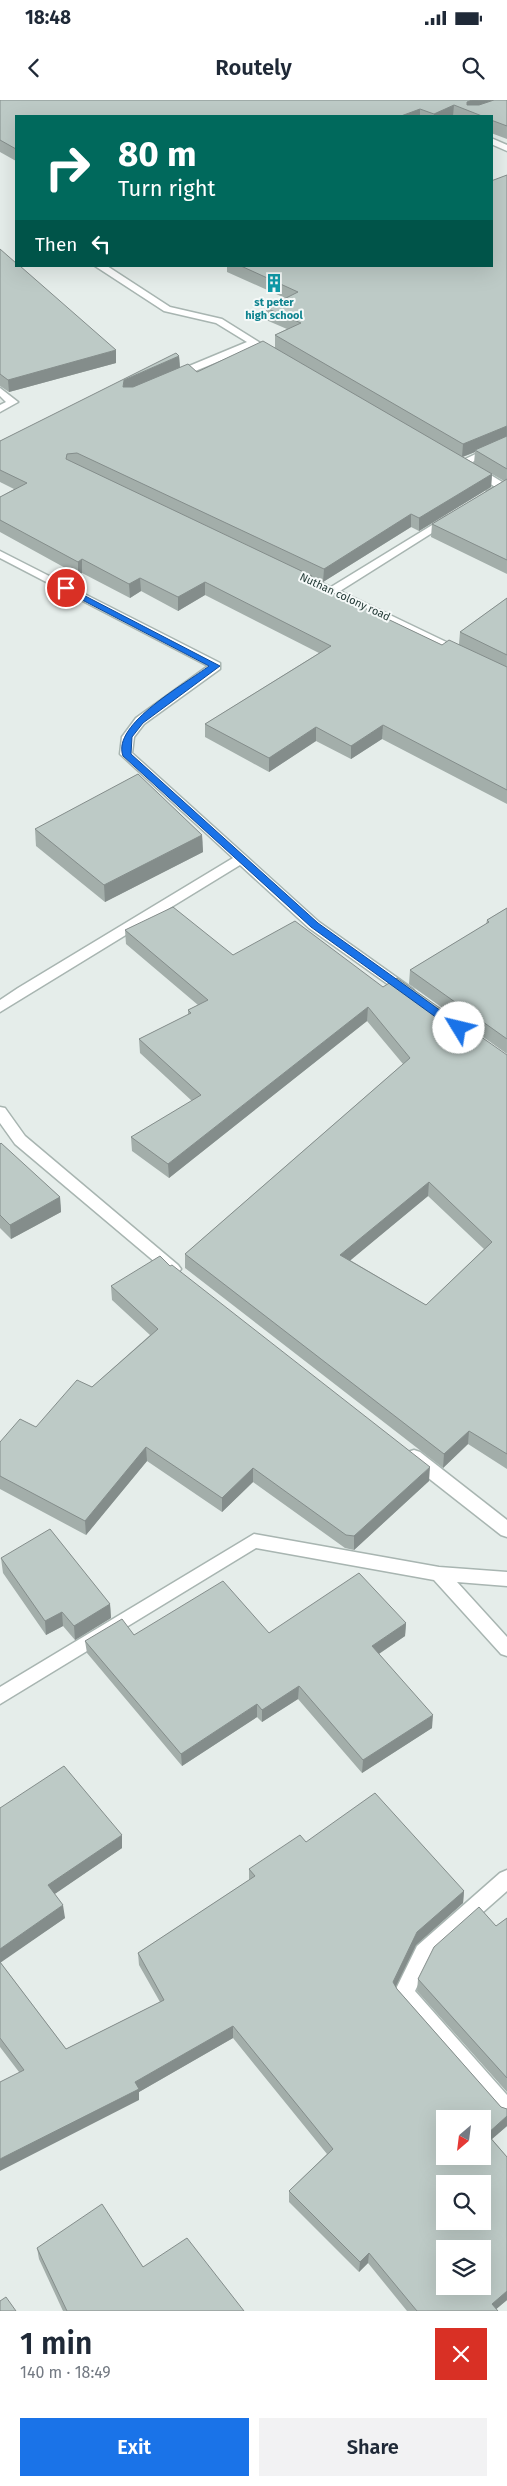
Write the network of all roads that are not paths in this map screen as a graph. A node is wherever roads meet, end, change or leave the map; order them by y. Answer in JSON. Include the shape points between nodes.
{"nodes":[{"id":1,"x":493,"y":141,"type":"edge"},
{"id":2,"x":507,"y":148,"type":"edge"},
{"id":3,"x":102,"y":267,"type":"edge"},
{"id":4,"x":254,"y":343,"type":"junction"},
{"id":5,"x":279,"y":357,"type":"edge"},
{"id":6,"x":165,"y":380,"type":"edge"},
{"id":7,"x":0,"y":391,"type":"edge"},
{"id":8,"x":0,"y":409,"type":"edge"},
{"id":9,"x":507,"y":442,"type":"edge"},
{"id":10,"x":479,"y":500,"type":"edge"},
{"id":11,"x":455,"y":515,"type":"edge"},
{"id":12,"x":0,"y":554,"type":"edge"},
{"id":13,"x":287,"y":570,"type":"edge"},
{"id":14,"x":332,"y":591,"type":"junction"},
{"id":15,"x":472,"y":658,"type":"edge"},
{"id":16,"x":241,"y":859,"type":"junction"},
{"id":17,"x":419,"y":1000,"type":"edge"},
{"id":18,"x":0,"y":1007,"type":"edge"},
{"id":19,"x":0,"y":1112,"type":"edge"},
{"id":20,"x":182,"y":1276,"type":"edge"},
{"id":21,"x":399,"y":1446,"type":"edge"},
{"id":22,"x":507,"y":1530,"type":"edge"},
{"id":23,"x":439,"y":1574,"type":"junction"},
{"id":24,"x":507,"y":1579,"type":"edge"},
{"id":25,"x":507,"y":1649,"type":"edge"},
{"id":26,"x":0,"y":1696,"type":"edge"},
{"id":27,"x":507,"y":1880,"type":"edge"},
{"id":28,"x":507,"y":2110,"type":"edge"}],
"edges":[{"from":1,"to":2,"type":"street"},
{"from":3,"to":4,"type":"street","via":[[167,309],[219,320]]},
{"from":4,"to":5,"type":"street"},
{"from":4,"to":6,"type":"street"},
{"from":7,"to":8,"type":"street","via":[[13,402]]},
{"from":9,"to":10,"type":"street","via":[[460,460],[503,487]]},
{"from":11,"to":14,"type":"street"},
{"from":12,"to":16,"type":"street","via":[[216,666],[140,721],[128,737],[126,754]]},
{"from":13,"to":14,"type":"street","name":"Nuthan colony road"},
{"from":14,"to":15,"type":"street","name":"Nuthan colony road"},
{"from":16,"to":17,"type":"street","via":[[314,925]]},
{"from":16,"to":18,"type":"street"},
{"from":19,"to":20,"type":"street","via":[[20,1140]]},
{"from":21,"to":22,"type":"street"},
{"from":23,"to":24,"type":"street"},
{"from":23,"to":25,"type":"street"},
{"from":23,"to":26,"type":"street","via":[[254,1540]]},
{"from":27,"to":28,"type":"street","via":[[424,1952],[404,1994]]}]}
